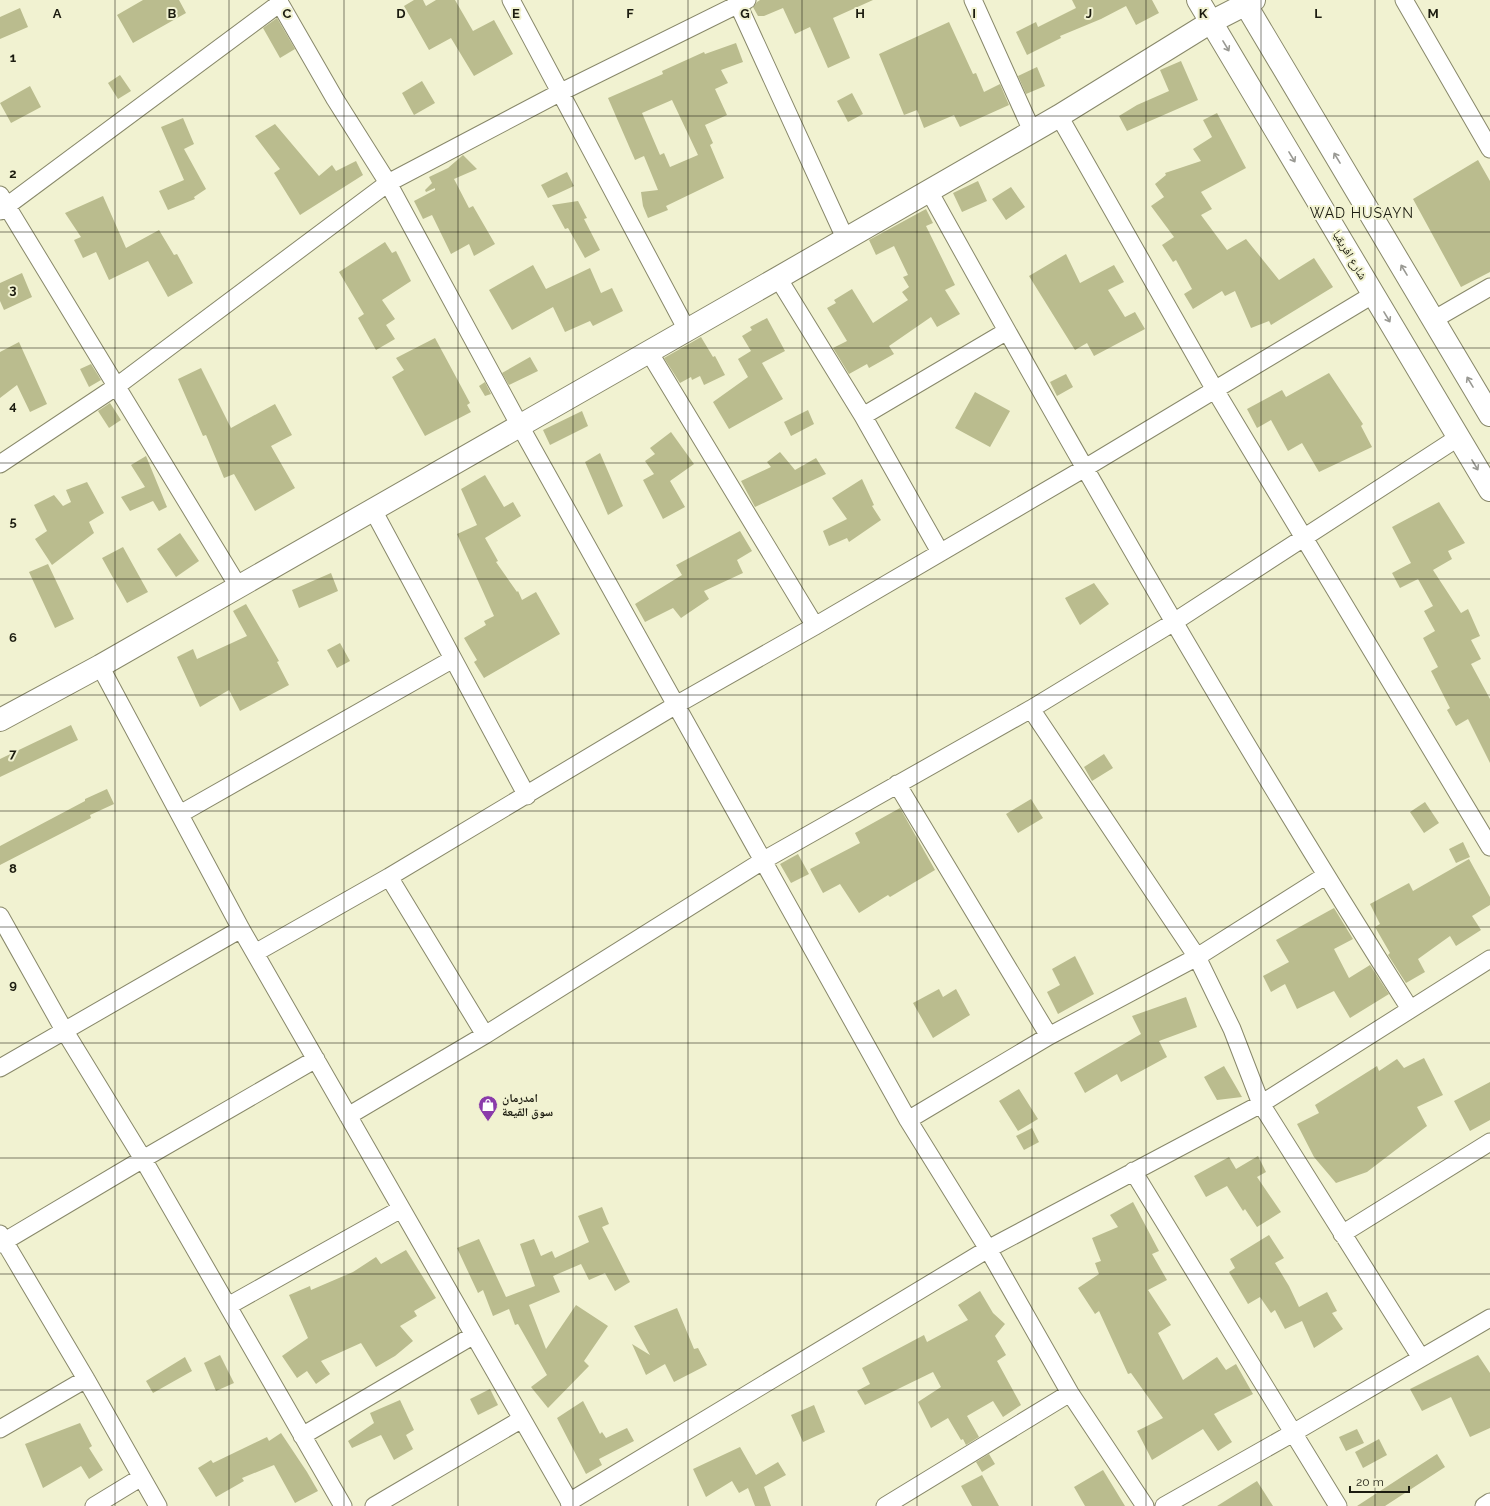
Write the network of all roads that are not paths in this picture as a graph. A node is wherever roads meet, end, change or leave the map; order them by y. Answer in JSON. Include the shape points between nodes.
{"nodes":[{"id":1,"x":511,"y":0,"type":"edge"},
{"id":2,"x":973,"y":0,"type":"edge"},
{"id":3,"x":1198,"y":0,"type":"edge"},
{"id":4,"x":1404,"y":0,"type":"edge"},
{"id":5,"x":741,"y":1,"type":"edge"},
{"id":6,"x":279,"y":2,"type":"edge"},
{"id":7,"x":1248,"y":2,"type":"edge"},
{"id":8,"x":1211,"y":22,"type":"junction"},
{"id":9,"x":559,"y":93,"type":"junction"},
{"id":10,"x":1059,"y":116,"type":"junction"},
{"id":11,"x":1032,"y":131,"type":"junction"},
{"id":12,"x":1490,"y":149,"type":"edge"},
{"id":13,"x":388,"y":183,"type":"junction"},
{"id":14,"x":929,"y":191,"type":"junction"},
{"id":15,"x":2,"y":204,"type":"edge"},
{"id":16,"x":845,"y":238,"type":"junction"},
{"id":17,"x":778,"y":278,"type":"junction"},
{"id":18,"x":1490,"y":287,"type":"edge"},
{"id":19,"x":1374,"y":294,"type":"junction"},
{"id":20,"x":1433,"y":320,"type":"junction"},
{"id":21,"x":687,"y":330,"type":"junction"},
{"id":22,"x":1007,"y":331,"type":"junction"},
{"id":23,"x":649,"y":352,"type":"junction"},
{"id":24,"x":117,"y":386,"type":"junction"},
{"id":25,"x":1215,"y":390,"type":"junction"},
{"id":26,"x":1490,"y":415,"type":"edge"},
{"id":27,"x":863,"y":416,"type":"junction"},
{"id":28,"x":520,"y":426,"type":"junction"},
{"id":29,"x":1459,"y":437,"type":"junction"},
{"id":30,"x":0,"y":464,"type":"edge"},
{"id":31,"x":1085,"y":468,"type":"junction"},
{"id":32,"x":1490,"y":490,"type":"edge"},
{"id":33,"x":374,"y":510,"type":"junction"},
{"id":34,"x":1304,"y":539,"type":"junction"},
{"id":35,"x":940,"y":552,"type":"junction"},
{"id":36,"x":238,"y":586,"type":"junction"},
{"id":37,"x":1174,"y":622,"type":"junction"},
{"id":38,"x":815,"y":626,"type":"junction"},
{"id":39,"x":453,"y":659,"type":"junction"},
{"id":40,"x":100,"y":666,"type":"junction"},
{"id":41,"x":676,"y":705,"type":"junction"},
{"id":42,"x":1030,"y":709,"type":"junction"},
{"id":43,"x":0,"y":720,"type":"edge"},
{"id":44,"x":897,"y":784,"type":"junction"},
{"id":45,"x":527,"y":796,"type":"junction"},
{"id":46,"x":180,"y":814,"type":"junction"},
{"id":47,"x":1490,"y":847,"type":"edge"},
{"id":48,"x":764,"y":860,"type":"junction"},
{"id":49,"x":1325,"y":876,"type":"junction"},
{"id":50,"x":390,"y":877,"type":"junction"},
{"id":51,"x":0,"y":916,"type":"edge"},
{"id":52,"x":241,"y":929,"type":"junction"},
{"id":53,"x":255,"y":953,"type":"junction"},
{"id":54,"x":1197,"y":957,"type":"junction"},
{"id":55,"x":1490,"y":960,"type":"edge"},
{"id":56,"x":1410,"y":1009,"type":"junction"},
{"id":57,"x":64,"y":1030,"type":"junction"},
{"id":58,"x":485,"y":1035,"type":"junction"},
{"id":59,"x":1049,"y":1036,"type":"junction"},
{"id":60,"x":316,"y":1059,"type":"junction"},
{"id":61,"x":0,"y":1068,"type":"edge"},
{"id":62,"x":1261,"y":1104,"type":"junction"},
{"id":63,"x":348,"y":1116,"type":"junction"},
{"id":64,"x":908,"y":1120,"type":"junction"},
{"id":65,"x":1490,"y":1142,"type":"edge"},
{"id":66,"x":143,"y":1158,"type":"junction"},
{"id":67,"x":1133,"y":1171,"type":"junction"},
{"id":68,"x":401,"y":1209,"type":"junction"},
{"id":69,"x":1342,"y":1234,"type":"junction"},
{"id":70,"x":1,"y":1240,"type":"edge"},
{"id":71,"x":988,"y":1249,"type":"junction"},
{"id":72,"x":228,"y":1306,"type":"junction"},
{"id":73,"x":1490,"y":1318,"type":"edge"},
{"id":74,"x":474,"y":1335,"type":"junction"},
{"id":75,"x":1421,"y":1358,"type":"junction"},
{"id":76,"x":86,"y":1378,"type":"junction"},
{"id":77,"x":1070,"y":1393,"type":"junction"},
{"id":78,"x":522,"y":1419,"type":"junction"},
{"id":79,"x":0,"y":1429,"type":"edge"},
{"id":80,"x":1293,"y":1433,"type":"junction"},
{"id":81,"x":302,"y":1436,"type":"junction"},
{"id":82,"x":140,"y":1478,"type":"junction"},
{"id":83,"x":1490,"y":1502,"type":"edge"},
{"id":84,"x":570,"y":1504,"type":"edge"},
{"id":85,"x":94,"y":1506,"type":"edge"},
{"id":86,"x":158,"y":1506,"type":"edge"},
{"id":87,"x":343,"y":1506,"type":"edge"},
{"id":88,"x":374,"y":1506,"type":"edge"},
{"id":89,"x":886,"y":1506,"type":"edge"},
{"id":90,"x":1145,"y":1506,"type":"edge"},
{"id":91,"x":1164,"y":1506,"type":"edge"},
{"id":92,"x":1338,"y":1506,"type":"edge"},
{"id":93,"x":1484,"y":1506,"type":"edge"}],
"edges":[{"from":1,"to":9,"type":"street"},
{"from":2,"to":11,"type":"street"},
{"from":3,"to":8,"type":"street","name":"شارع افريقيا"},
{"from":4,"to":12,"type":"street"},
{"from":5,"to":9,"type":"street"},
{"from":5,"to":16,"type":"street"},
{"from":6,"to":13,"type":"street","via":[[335,99]]},
{"from":6,"to":15,"type":"street"},
{"from":7,"to":8,"type":"street"},
{"from":20,"to":7,"type":"street","one_way":true},
{"from":8,"to":10,"type":"street"},
{"from":8,"to":19,"type":"street","name":"شارع افريقيا","one_way":true},
{"from":9,"to":13,"type":"street"},
{"from":9,"to":21,"type":"street"},
{"from":10,"to":11,"type":"street"},
{"from":10,"to":25,"type":"street"},
{"from":11,"to":14,"type":"street"},
{"from":13,"to":24,"type":"street"},
{"from":13,"to":28,"type":"street"},
{"from":14,"to":16,"type":"street"},
{"from":14,"to":22,"type":"street"},
{"from":15,"to":24,"type":"street"},
{"from":16,"to":17,"type":"street"},
{"from":17,"to":21,"type":"street"},
{"from":17,"to":27,"type":"street"},
{"from":18,"to":20,"type":"street"},
{"from":19,"to":25,"type":"street"},
{"from":19,"to":29,"type":"street","name":"شارع افريقيا","one_way":true},
{"from":26,"to":20,"type":"street","one_way":true},
{"from":21,"to":23,"type":"street"},
{"from":22,"to":27,"type":"street"},
{"from":22,"to":31,"type":"street"},
{"from":23,"to":28,"type":"street"},
{"from":23,"to":38,"type":"street"},
{"from":24,"to":30,"type":"street"},
{"from":24,"to":36,"type":"street"},
{"from":25,"to":31,"type":"street"},
{"from":25,"to":34,"type":"street"},
{"from":27,"to":35,"type":"street"},
{"from":28,"to":33,"type":"street"},
{"from":28,"to":41,"type":"street"},
{"from":29,"to":32,"type":"street","name":"شارع افريقيا","one_way":true},
{"from":29,"to":34,"type":"street"},
{"from":31,"to":35,"type":"street"},
{"from":31,"to":37,"type":"street"},
{"from":33,"to":36,"type":"street"},
{"from":33,"to":39,"type":"street"},
{"from":34,"to":37,"type":"street"},
{"from":34,"to":47,"type":"street"},
{"from":35,"to":38,"type":"street"},
{"from":36,"to":40,"type":"street"},
{"from":37,"to":42,"type":"street"},
{"from":37,"to":49,"type":"street"},
{"from":38,"to":41,"type":"street"},
{"from":39,"to":45,"type":"street"},
{"from":39,"to":46,"type":"street"},
{"from":40,"to":43,"type":"street"},
{"from":40,"to":46,"type":"street"},
{"from":41,"to":45,"type":"street"},
{"from":41,"to":48,"type":"street"},
{"from":42,"to":44,"type":"street"},
{"from":42,"to":54,"type":"street"},
{"from":44,"to":48,"type":"street"},
{"from":44,"to":59,"type":"street"},
{"from":45,"to":50,"type":"street"},
{"from":46,"to":52,"type":"street"},
{"from":48,"to":58,"type":"street"},
{"from":48,"to":64,"type":"street"},
{"from":49,"to":54,"type":"street"},
{"from":49,"to":56,"type":"street"},
{"from":50,"to":53,"type":"street"},
{"from":50,"to":58,"type":"street"},
{"from":51,"to":57,"type":"street"},
{"from":52,"to":53,"type":"street"},
{"from":52,"to":57,"type":"street"},
{"from":53,"to":60,"type":"street"},
{"from":54,"to":59,"type":"street"},
{"from":54,"to":62,"type":"street","via":[[1232,1029]]},
{"from":55,"to":56,"type":"street"},
{"from":56,"to":62,"type":"street"},
{"from":57,"to":61,"type":"street"},
{"from":57,"to":66,"type":"street"},
{"from":58,"to":63,"type":"street"},
{"from":59,"to":64,"type":"street"},
{"from":60,"to":63,"type":"street"},
{"from":60,"to":66,"type":"street"},
{"from":62,"to":67,"type":"street"},
{"from":62,"to":69,"type":"street"},
{"from":63,"to":68,"type":"street"},
{"from":64,"to":71,"type":"street"},
{"from":65,"to":69,"type":"street"},
{"from":66,"to":70,"type":"street"},
{"from":66,"to":72,"type":"street"},
{"from":67,"to":71,"type":"street"},
{"from":67,"to":80,"type":"street"},
{"from":68,"to":72,"type":"street"},
{"from":68,"to":74,"type":"street"},
{"from":69,"to":75,"type":"street"},
{"from":70,"to":76,"type":"street"},
{"from":71,"to":77,"type":"street"},
{"from":71,"to":84,"type":"street"},
{"from":72,"to":81,"type":"street"},
{"from":73,"to":75,"type":"street"},
{"from":74,"to":78,"type":"street"},
{"from":74,"to":81,"type":"street"},
{"from":75,"to":80,"type":"street"},
{"from":76,"to":79,"type":"street"},
{"from":76,"to":82,"type":"street"},
{"from":77,"to":89,"type":"street"},
{"from":77,"to":90,"type":"street"},
{"from":78,"to":84,"type":"street"},
{"from":78,"to":88,"type":"street"},
{"from":80,"to":91,"type":"street"},
{"from":80,"to":92,"type":"street"},
{"from":81,"to":87,"type":"street"},
{"from":82,"to":85,"type":"street"},
{"from":82,"to":86,"type":"street"},
{"from":83,"to":93,"type":"street"}]}
